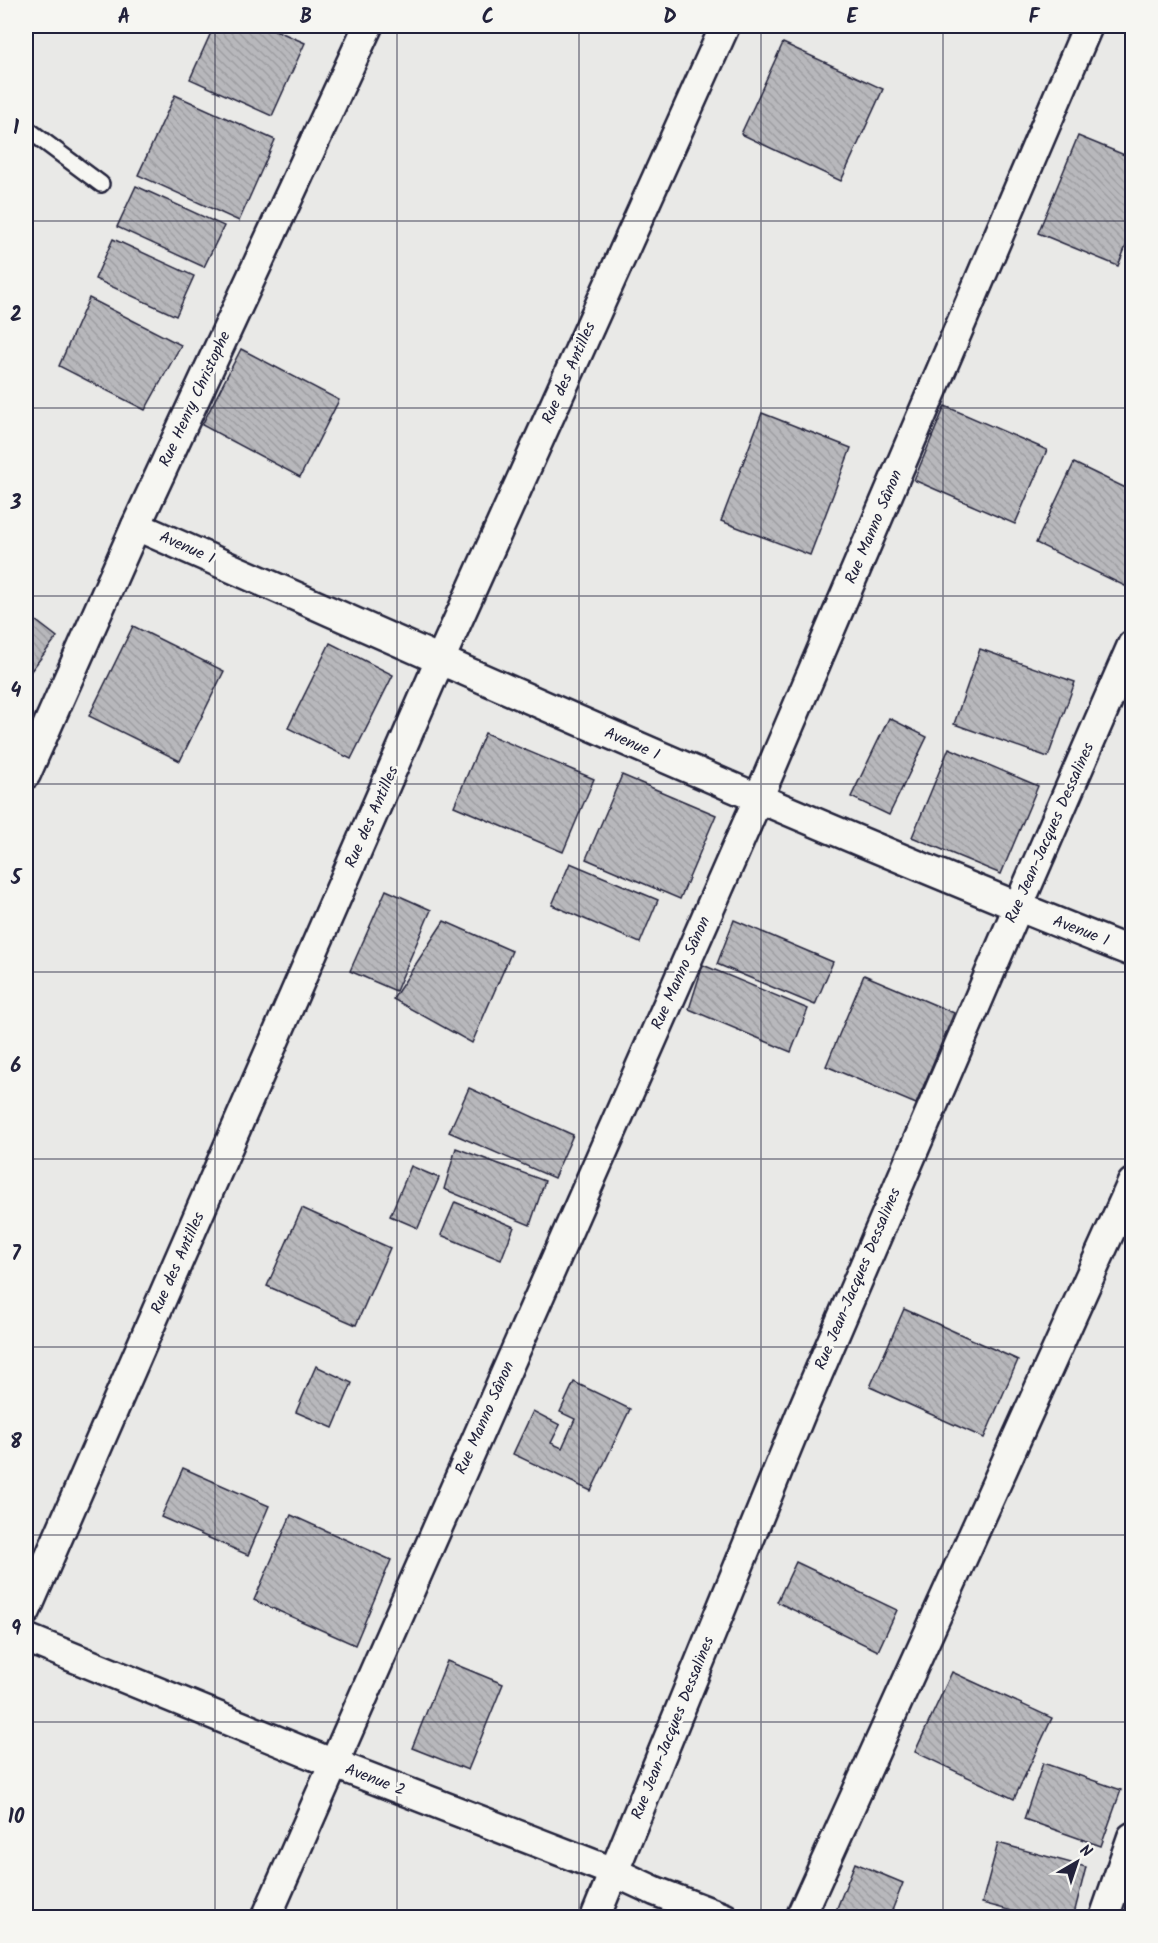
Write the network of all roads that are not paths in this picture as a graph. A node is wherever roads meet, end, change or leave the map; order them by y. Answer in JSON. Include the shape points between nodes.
{"nodes":[{"id":1,"x":368,"y":26,"type":"edge"},
{"id":2,"x":725,"y":26,"type":"edge"},
{"id":3,"x":1088,"y":26,"type":"edge"},
{"id":4,"x":26,"y":128,"type":"edge"},
{"id":5,"x":102,"y":184,"type":"dead end"},
{"id":6,"x":136,"y":526,"type":"junction"},
{"id":7,"x":1132,"y":645,"type":"edge"},
{"id":8,"x":440,"y":660,"type":"junction"},
{"id":9,"x":26,"y":774,"type":"edge"},
{"id":10,"x":758,"y":799,"type":"junction"},
{"id":11,"x":1018,"y":907,"type":"junction"},
{"id":12,"x":1132,"y":952,"type":"edge"},
{"id":13,"x":1132,"y":1184,"type":"edge"},
{"id":14,"x":26,"y":1611,"type":"edge"},
{"id":15,"x":26,"y":1638,"type":"edge"},
{"id":16,"x":332,"y":1763,"type":"junction"},
{"id":17,"x":1132,"y":1837,"type":"edge"},
{"id":18,"x":614,"y":1872,"type":"junction"},
{"id":19,"x":266,"y":1917,"type":"edge"},
{"id":20,"x":595,"y":1917,"type":"edge"},
{"id":21,"x":725,"y":1917,"type":"edge"},
{"id":22,"x":800,"y":1917,"type":"edge"},
{"id":23,"x":1104,"y":1917,"type":"edge"}],
"edges":[{"from":1,"to":6,"type":"street","name":"Rue Henry Christophe"},
{"from":2,"to":8,"type":"street","name":"Rue des Antilles"},
{"from":3,"to":10,"type":"street","name":"Rue Manno Sânon"},
{"from":4,"to":5,"type":"lane"},
{"from":6,"to":8,"type":"street","name":"Avenue 1"},
{"from":6,"to":9,"type":"street","name":"Rue Henry Christophe"},
{"from":7,"to":11,"type":"street","name":"Rue Jean-Jacques Dessalines"},
{"from":8,"to":10,"type":"street","name":"Avenue 1"},
{"from":8,"to":14,"type":"street","name":"Rue des Antilles"},
{"from":10,"to":11,"type":"street","name":"Avenue 1"},
{"from":10,"to":16,"type":"street","name":"Rue Manno Sânon"},
{"from":11,"to":12,"type":"street","name":"Avenue 1"},
{"from":11,"to":18,"type":"street","name":"Rue Jean-Jacques Dessalines","via":[[802,1411]]},
{"from":13,"to":22,"type":"street"},
{"from":15,"to":16,"type":"street","name":"Avenue 2"},
{"from":16,"to":18,"type":"street","name":"Avenue 2"},
{"from":16,"to":19,"type":"street","name":"Rue Manno Sânon"},
{"from":17,"to":23,"type":"street"},
{"from":18,"to":20,"type":"street","name":"Rue Jean-Jacques Dessalines"},
{"from":18,"to":21,"type":"street","name":"Avenue 2"}]}
